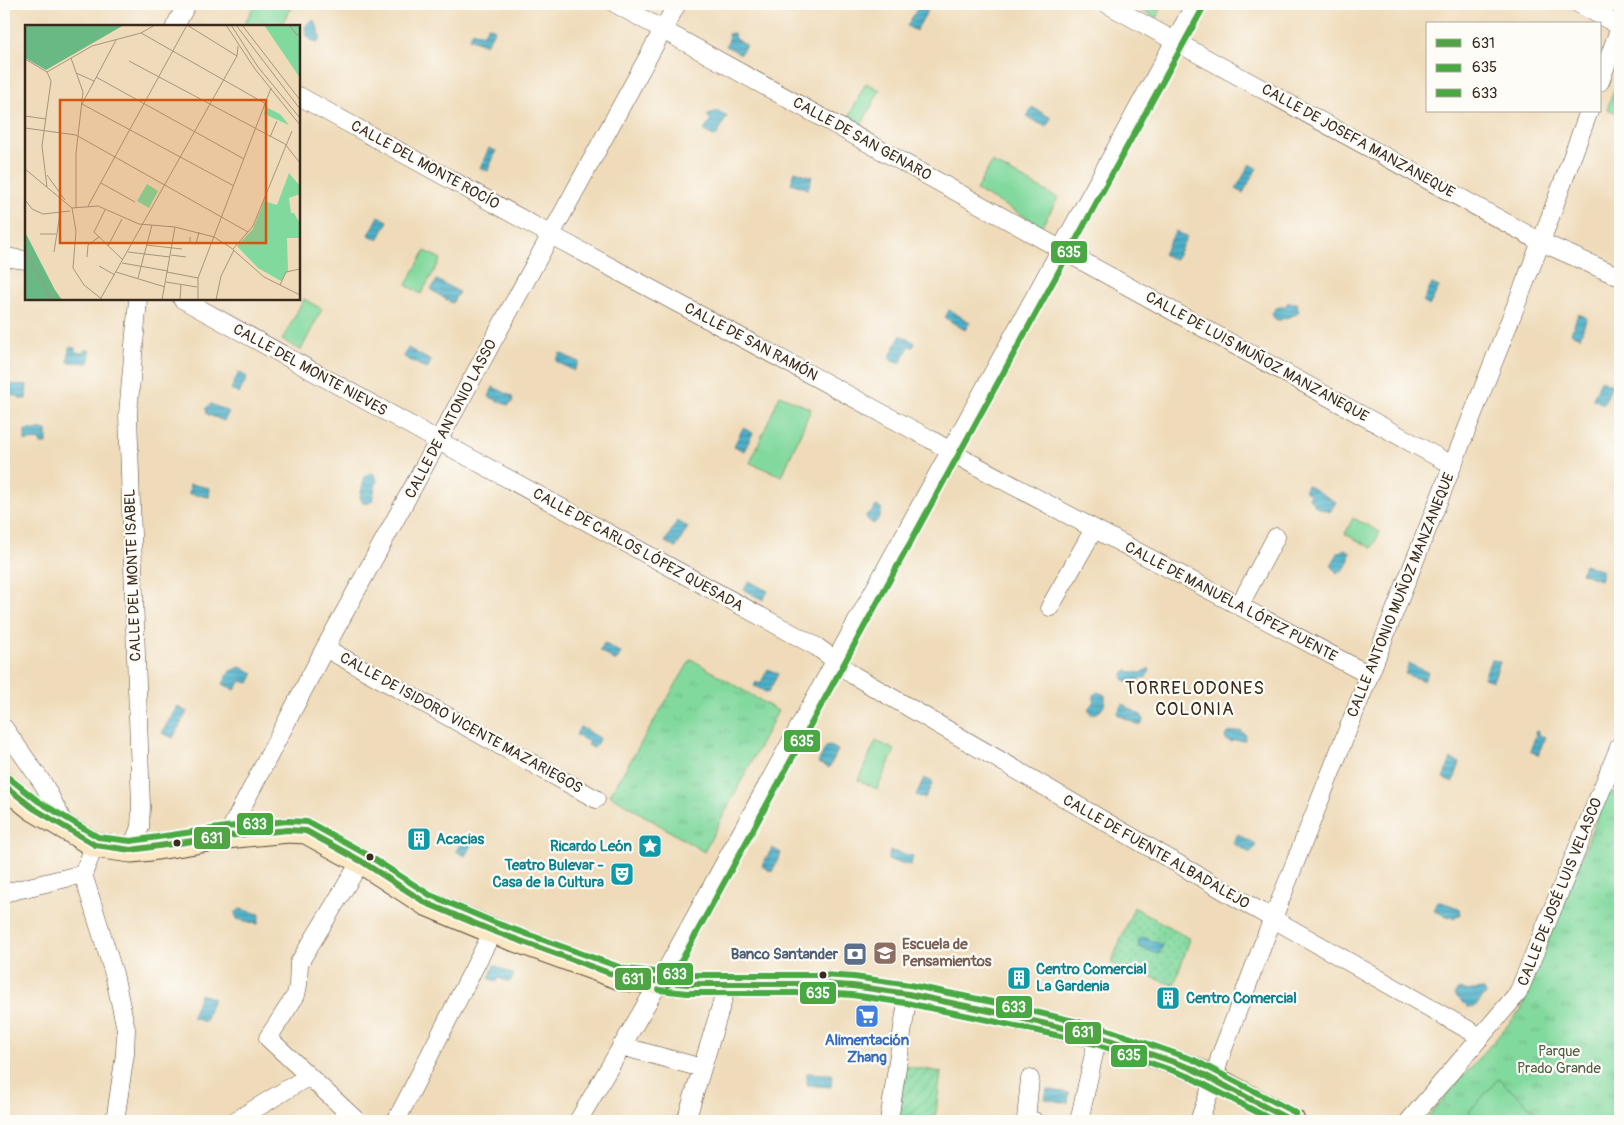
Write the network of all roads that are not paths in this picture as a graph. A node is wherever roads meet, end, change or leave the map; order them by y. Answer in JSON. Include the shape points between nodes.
{"nodes":[{"id":1,"x":177,"y":4,"type":"edge"},
{"id":2,"x":187,"y":4,"type":"edge"},
{"id":3,"x":616,"y":4,"type":"edge"},
{"id":4,"x":677,"y":4,"type":"edge"},
{"id":5,"x":1107,"y":4,"type":"edge"},
{"id":6,"x":1196,"y":4,"type":"edge"},
{"id":7,"x":1579,"y":4,"type":"edge"},
{"id":8,"x":175,"y":25,"type":"edge"},
{"id":9,"x":176,"y":25,"type":"edge"},
{"id":10,"x":1620,"y":27,"type":"edge"},
{"id":11,"x":662,"y":30,"type":"junction"},
{"id":12,"x":1176,"y":40,"type":"junction"},
{"id":13,"x":1602,"y":76,"type":"edge"},
{"id":14,"x":300,"y":97,"type":"edge"},
{"id":15,"x":1589,"y":112,"type":"edge"},
{"id":16,"x":551,"y":235,"type":"junction"},
{"id":17,"x":1542,"y":242,"type":"junction"},
{"id":18,"x":1061,"y":249,"type":"junction"},
{"id":19,"x":4,"y":257,"type":"edge"},
{"id":20,"x":25,"y":260,"type":"edge"},
{"id":21,"x":1620,"y":277,"type":"edge"},
{"id":22,"x":138,"y":300,"type":"edge"},
{"id":23,"x":184,"y":300,"type":"edge"},
{"id":24,"x":439,"y":441,"type":"junction"},
{"id":25,"x":950,"y":451,"type":"junction"},
{"id":26,"x":1452,"y":465,"type":"junction"},
{"id":27,"x":1094,"y":529,"type":"junction"},
{"id":28,"x":1276,"y":537,"type":"dead end"},
{"id":29,"x":1239,"y":606,"type":"junction"},
{"id":30,"x":1050,"y":607,"type":"dead end"},
{"id":31,"x":325,"y":648,"type":"junction"},
{"id":32,"x":836,"y":660,"type":"junction"},
{"id":33,"x":1369,"y":675,"type":"junction"},
{"id":34,"x":4,"y":728,"type":"edge"},
{"id":35,"x":1620,"y":745,"type":"edge"},
{"id":36,"x":4,"y":785,"type":"edge"},
{"id":37,"x":596,"y":799,"type":"dead end"},
{"id":38,"x":67,"y":829,"type":"junction"},
{"id":39,"x":227,"y":836,"type":"junction"},
{"id":40,"x":95,"y":844,"type":"junction"},
{"id":41,"x":131,"y":850,"type":"junction"},
{"id":42,"x":361,"y":861,"type":"junction"},
{"id":43,"x":83,"y":874,"type":"junction"},
{"id":44,"x":4,"y":894,"type":"edge"},
{"id":45,"x":1273,"y":918,"type":"junction"},
{"id":46,"x":493,"y":931,"type":"junction"},
{"id":47,"x":660,"y":981,"type":"junction"},
{"id":48,"x":728,"y":983,"type":"junction"},
{"id":49,"x":908,"y":994,"type":"junction"},
{"id":50,"x":1098,"y":1036,"type":"junction"},
{"id":51,"x":1481,"y":1037,"type":"junction"},
{"id":52,"x":621,"y":1046,"type":"junction"},
{"id":53,"x":702,"y":1068,"type":"junction"},
{"id":54,"x":309,"y":1076,"type":"junction"},
{"id":55,"x":1030,"y":1079,"type":"dead end"},
{"id":56,"x":1214,"y":1079,"type":"junction"},
{"id":57,"x":115,"y":1121,"type":"edge"},
{"id":58,"x":235,"y":1121,"type":"edge"},
{"id":59,"x":357,"y":1121,"type":"edge"},
{"id":60,"x":396,"y":1121,"type":"edge"},
{"id":61,"x":578,"y":1121,"type":"edge"},
{"id":62,"x":686,"y":1121,"type":"edge"},
{"id":63,"x":889,"y":1121,"type":"edge"},
{"id":64,"x":1034,"y":1121,"type":"edge"},
{"id":65,"x":1079,"y":1121,"type":"edge"},
{"id":66,"x":1199,"y":1121,"type":"edge"},
{"id":67,"x":1292,"y":1121,"type":"edge"},
{"id":68,"x":1409,"y":1121,"type":"edge"}],
"edges":[{"from":1,"to":8,"type":"street"},
{"from":2,"to":9,"type":"street"},
{"from":3,"to":11,"type":"street","name":"CALLE DE SAN GENARO"},
{"from":4,"to":11,"type":"street","name":"CALLE DE ANTONIO LASSO"},
{"from":5,"to":12,"type":"street","name":"CALLE DE JOSEFA MANZANEQUE"},
{"from":6,"to":12,"type":"street"},
{"from":7,"to":10,"type":"street"},
{"from":10,"to":13,"type":"street"},
{"from":11,"to":16,"type":"street","name":"CALLE DE ANTONIO LASSO"},
{"from":11,"to":18,"type":"street","name":"CALLE DE SAN GENARO"},
{"from":12,"to":17,"type":"street","name":"CALLE DE JOSEFA MANZANEQUE"},
{"from":12,"to":18,"type":"street"},
{"from":14,"to":16,"type":"street","name":"CALLE DEL MONTE ROCÍO"},
{"from":15,"to":17,"type":"street","name":"CALLE ANTONIO MUÑOZ MANZANEQUE"},
{"from":16,"to":24,"type":"street","name":"CALLE DE ANTONIO LASSO"},
{"from":16,"to":25,"type":"street","name":"CALLE DE SAN RAMÓN"},
{"from":17,"to":21,"type":"street","name":"CALLE DE JOSEFA MANZANEQUE"},
{"from":17,"to":26,"type":"street","name":"CALLE ANTONIO MUÑOZ MANZANEQUE"},
{"from":18,"to":25,"type":"street"},
{"from":18,"to":26,"type":"street","name":"CALLE DE LUIS MUÑOZ MANZANEQUE"},
{"from":19,"to":20,"type":"street"},
{"from":22,"to":41,"type":"street","name":"CALLE DEL MONTE ISABEL","via":[[128,414],[141,807],[140,826]]},
{"from":23,"to":24,"type":"street","name":"CALLE DEL MONTE NIEVES"},
{"from":24,"to":31,"type":"street","name":"CALLE DE ANTONIO LASSO"},
{"from":24,"to":32,"type":"street","name":"CALLE DE CARLOS LÓPEZ QUESADA"},
{"from":25,"to":27,"type":"street","name":"CALLE DE MANUELA LÓPEZ PUENTE"},
{"from":25,"to":32,"type":"street"},
{"from":26,"to":33,"type":"street","name":"CALLE ANTONIO MUÑOZ MANZANEQUE"},
{"from":27,"to":29,"type":"street","name":"CALLE DE MANUELA LÓPEZ PUENTE"},
{"from":27,"to":30,"type":"street"},
{"from":28,"to":29,"type":"street"},
{"from":29,"to":33,"type":"street","name":"CALLE DE MANUELA LÓPEZ PUENTE"},
{"from":31,"to":37,"type":"street","name":"CALLE DE ISIDORO VICENTE MAZARIEGOS"},
{"from":31,"to":39,"type":"street","name":"CALLE DE ANTONIO LASSO"},
{"from":32,"to":45,"type":"street","name":"CALLE DE FUENTE ALBADALEJO","via":[[852,675]]},
{"from":32,"to":47,"type":"street"},
{"from":33,"to":45,"type":"street","name":"CALLE ANTONIO MUÑOZ MANZANEQUE"},
{"from":34,"to":38,"type":"street","via":[[44,786]]},
{"from":35,"to":51,"type":"street","name":"CALLE DE JOSÉ LUIS VELASCO","via":[[1518,992]]},
{"from":36,"to":38,"type":"main road"},
{"from":38,"to":40,"type":"main road"},
{"from":39,"to":41,"type":"main road"},
{"from":39,"to":42,"type":"main road","via":[[306,831]]},
{"from":40,"to":41,"type":"main road"},
{"from":40,"to":43,"type":"street"},
{"from":42,"to":46,"type":"main road","via":[[426,903]]},
{"from":42,"to":54,"type":"street","via":[[299,963],[296,995],[268,1038]]},
{"from":43,"to":44,"type":"street"},
{"from":43,"to":57,"type":"street","via":[[114,974],[126,1029]]},
{"from":45,"to":51,"type":"street","name":"CALLE DE FUENTE ALBADALEJO"},
{"from":45,"to":56,"type":"street","name":"CALLE ANTONIO MUÑOZ MANZANEQUE"},
{"from":46,"to":47,"type":"main road","via":[[623,978]]},
{"from":46,"to":60,"type":"street"},
{"from":47,"to":48,"type":"main road"},
{"from":47,"to":52,"type":"street"},
{"from":48,"to":49,"type":"main road","via":[[823,984]]},
{"from":48,"to":53,"type":"street"},
{"from":49,"to":50,"type":"main road"},
{"from":49,"to":63,"type":"street"},
{"from":50,"to":56,"type":"main road"},
{"from":50,"to":65,"type":"street"},
{"from":51,"to":68,"type":"street","name":"CALLE DE JOSÉ LUIS VELASCO"},
{"from":52,"to":53,"type":"street"},
{"from":52,"to":61,"type":"street"},
{"from":53,"to":62,"type":"street"},
{"from":54,"to":58,"type":"street"},
{"from":54,"to":59,"type":"street"},
{"from":55,"to":64,"type":"street","via":[[1026,1119]]},
{"from":56,"to":66,"type":"street","name":"CALLE ANTONIO MUÑOZ MANZANEQUE"},
{"from":56,"to":67,"type":"main road"}]}
